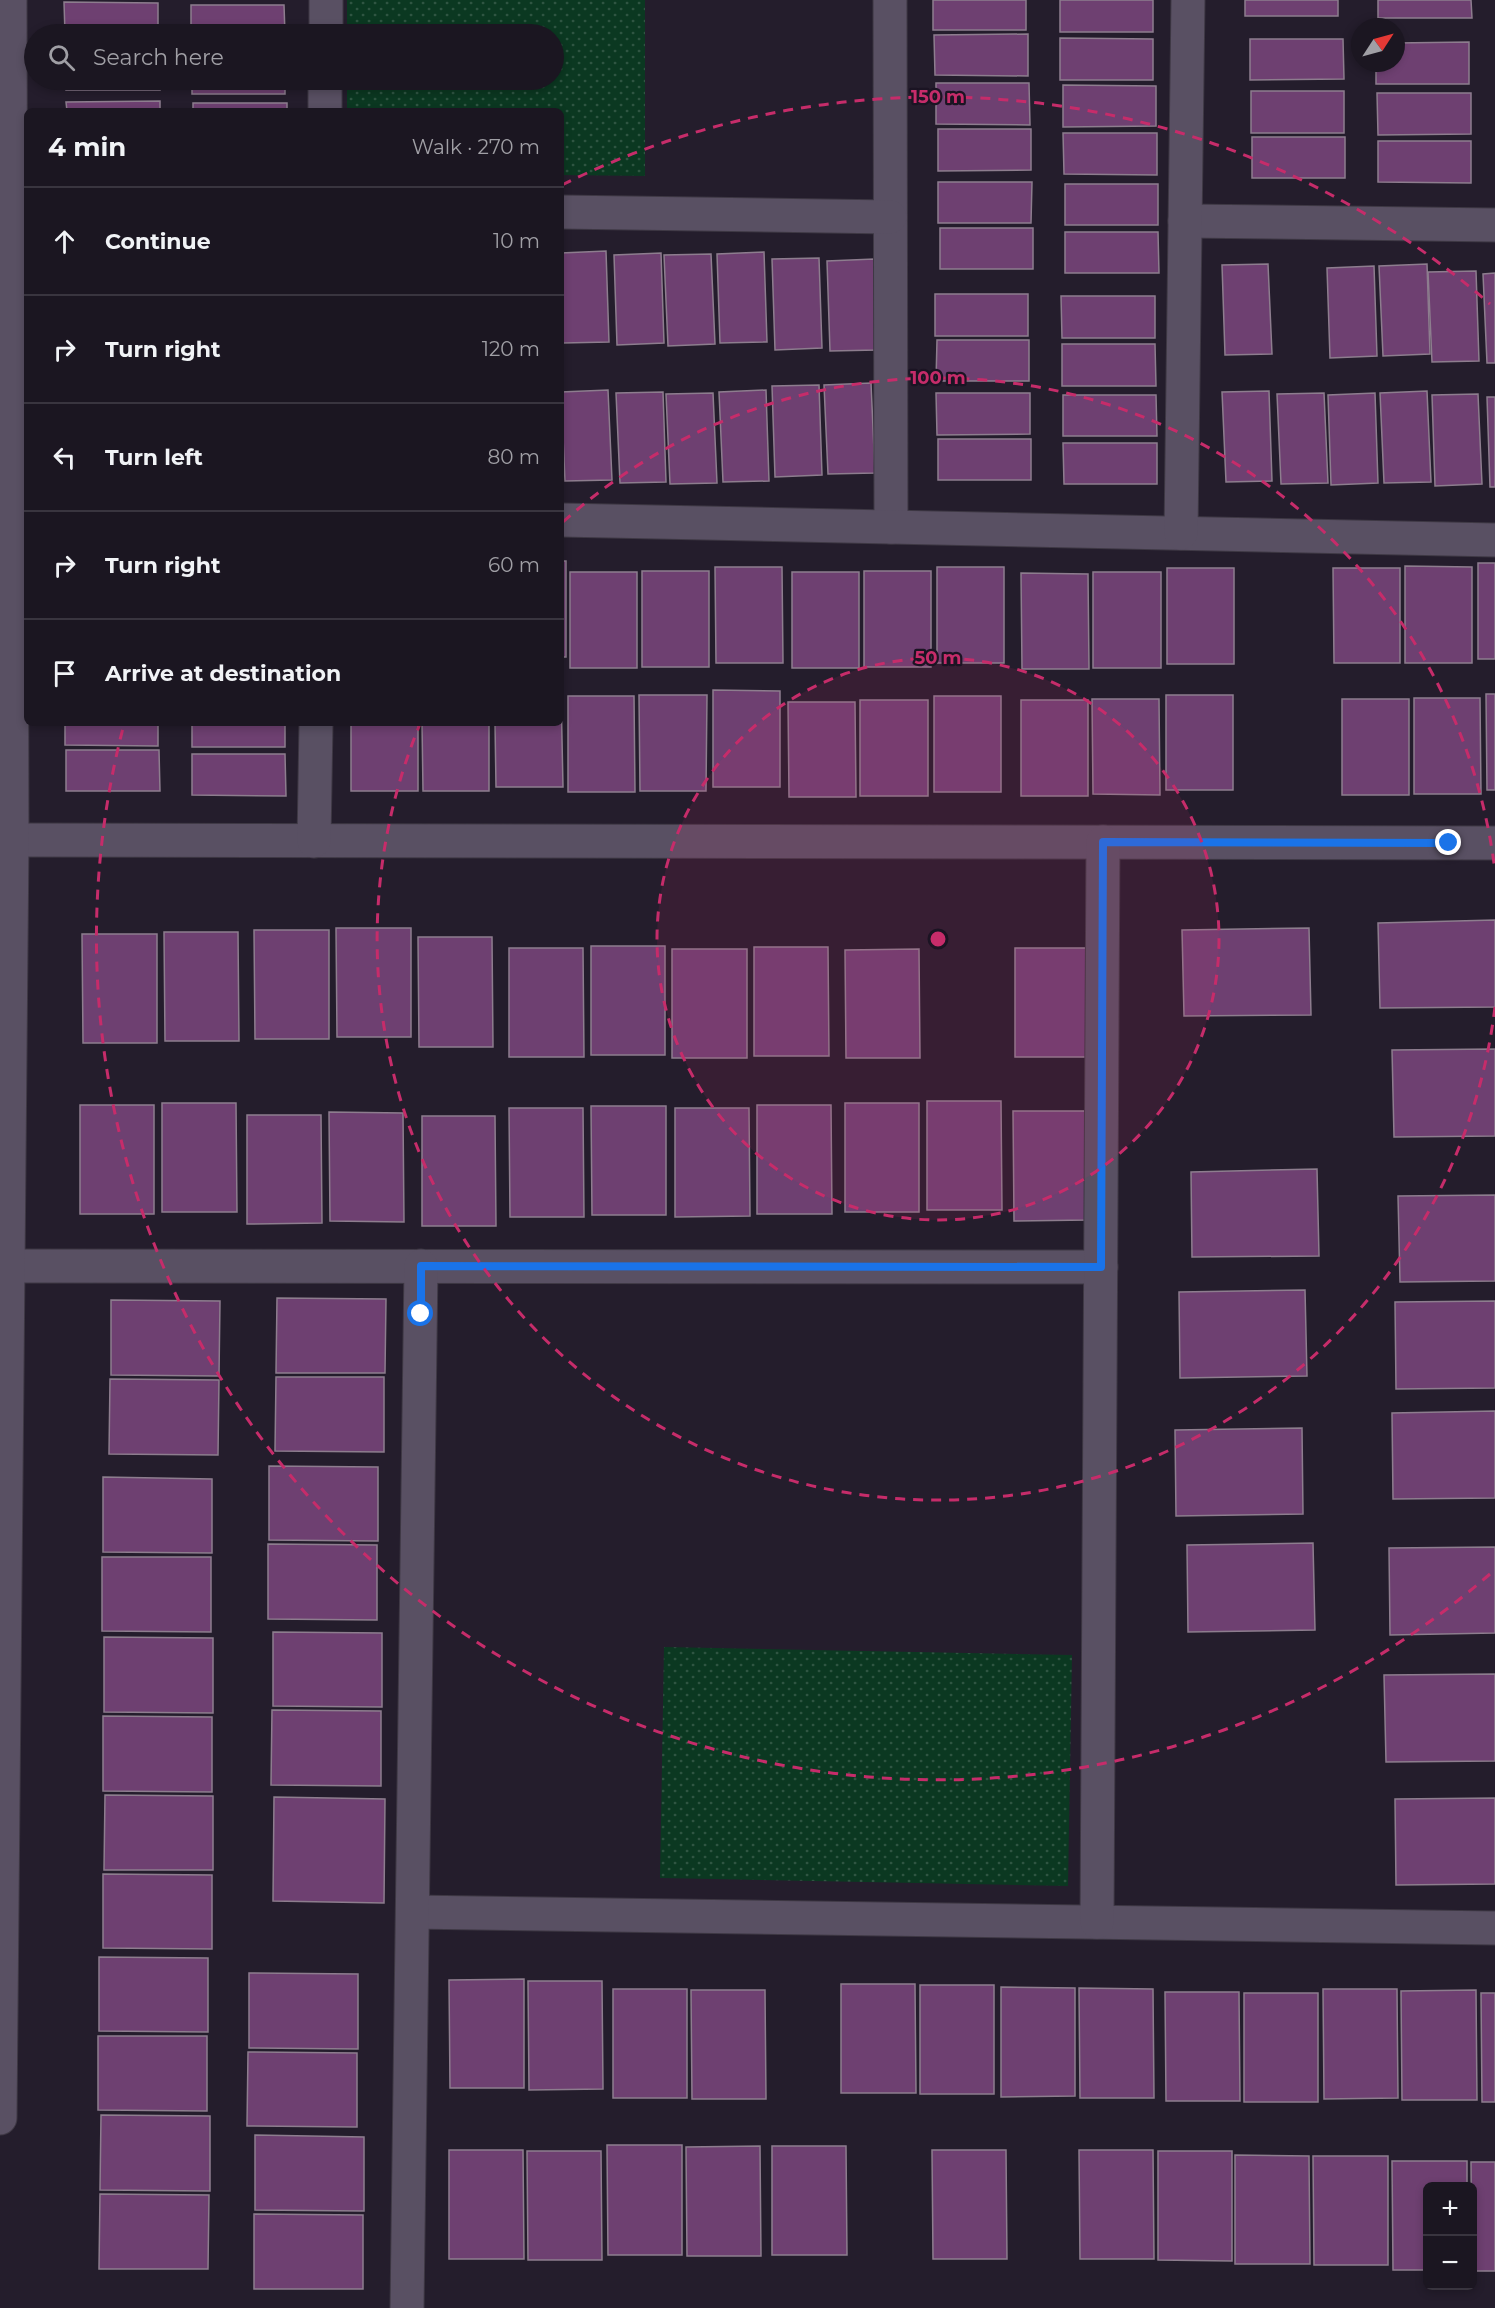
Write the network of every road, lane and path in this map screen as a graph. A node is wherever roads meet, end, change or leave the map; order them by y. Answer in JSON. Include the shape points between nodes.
{"nodes":[{"id":1,"x":10,"y":0,"type":"edge"},
{"id":2,"x":326,"y":0,"type":"edge"},
{"id":3,"x":890,"y":0,"type":"edge"},
{"id":4,"x":1188,"y":0,"type":"edge"},
{"id":5,"x":326,"y":24,"type":"edge"},
{"id":6,"x":325,"y":90,"type":"edge"},
{"id":7,"x":325,"y":108,"type":"edge"},
{"id":8,"x":5,"y":201,"type":"edge"},
{"id":9,"x":564,"y":212,"type":"edge"},
{"id":10,"x":890,"y":217,"type":"junction"},
{"id":11,"x":1185,"y":221,"type":"junction"},
{"id":12,"x":1495,"y":225,"type":"edge"},
{"id":13,"x":6,"y":444,"type":"edge"},
{"id":14,"x":564,"y":520,"type":"edge"},
{"id":15,"x":891,"y":527,"type":"junction"},
{"id":16,"x":1181,"y":533,"type":"junction"},
{"id":17,"x":1495,"y":540,"type":"edge"},
{"id":18,"x":316,"y":726,"type":"edge"},
{"id":19,"x":12,"y":840,"type":"junction"},
{"id":20,"x":314,"y":841,"type":"junction"},
{"id":21,"x":1103,"y":842,"type":"junction"},
{"id":22,"x":1495,"y":843,"type":"edge"},
{"id":23,"x":8,"y":1266,"type":"junction"},
{"id":24,"x":421,"y":1266,"type":"junction"},
{"id":25,"x":1101,"y":1267,"type":"junction"},
{"id":26,"x":2,"y":1612,"type":"edge"},
{"id":27,"x":1,"y":1907,"type":"edge"},
{"id":28,"x":413,"y":1912,"type":"junction"},
{"id":29,"x":1097,"y":1922,"type":"junction"},
{"id":30,"x":1495,"y":1928,"type":"edge"},
{"id":31,"x":0,"y":2118,"type":"edge"},
{"id":32,"x":407,"y":2308,"type":"edge"}],
"edges":[{"from":1,"to":8,"type":"street"},
{"from":2,"to":5,"type":"street"},
{"from":3,"to":10,"type":"street"},
{"from":4,"to":11,"type":"street"},
{"from":6,"to":7,"type":"street"},
{"from":8,"to":13,"type":"street"},
{"from":9,"to":10,"type":"street"},
{"from":10,"to":15,"type":"street"},
{"from":11,"to":12,"type":"street"},
{"from":11,"to":16,"type":"street"},
{"from":13,"to":19,"type":"street"},
{"from":14,"to":15,"type":"street"},
{"from":15,"to":16,"type":"street"},
{"from":16,"to":17,"type":"street"},
{"from":18,"to":20,"type":"street"},
{"from":19,"to":20,"type":"street"},
{"from":19,"to":23,"type":"street"},
{"from":20,"to":21,"type":"street"},
{"from":21,"to":22,"type":"street"},
{"from":21,"to":25,"type":"street"},
{"from":23,"to":24,"type":"street"},
{"from":23,"to":26,"type":"street"},
{"from":24,"to":25,"type":"street"},
{"from":24,"to":28,"type":"street"},
{"from":25,"to":29,"type":"street"},
{"from":26,"to":27,"type":"street"},
{"from":27,"to":31,"type":"street"},
{"from":28,"to":29,"type":"street"},
{"from":28,"to":32,"type":"street"},
{"from":29,"to":30,"type":"street"}]}
